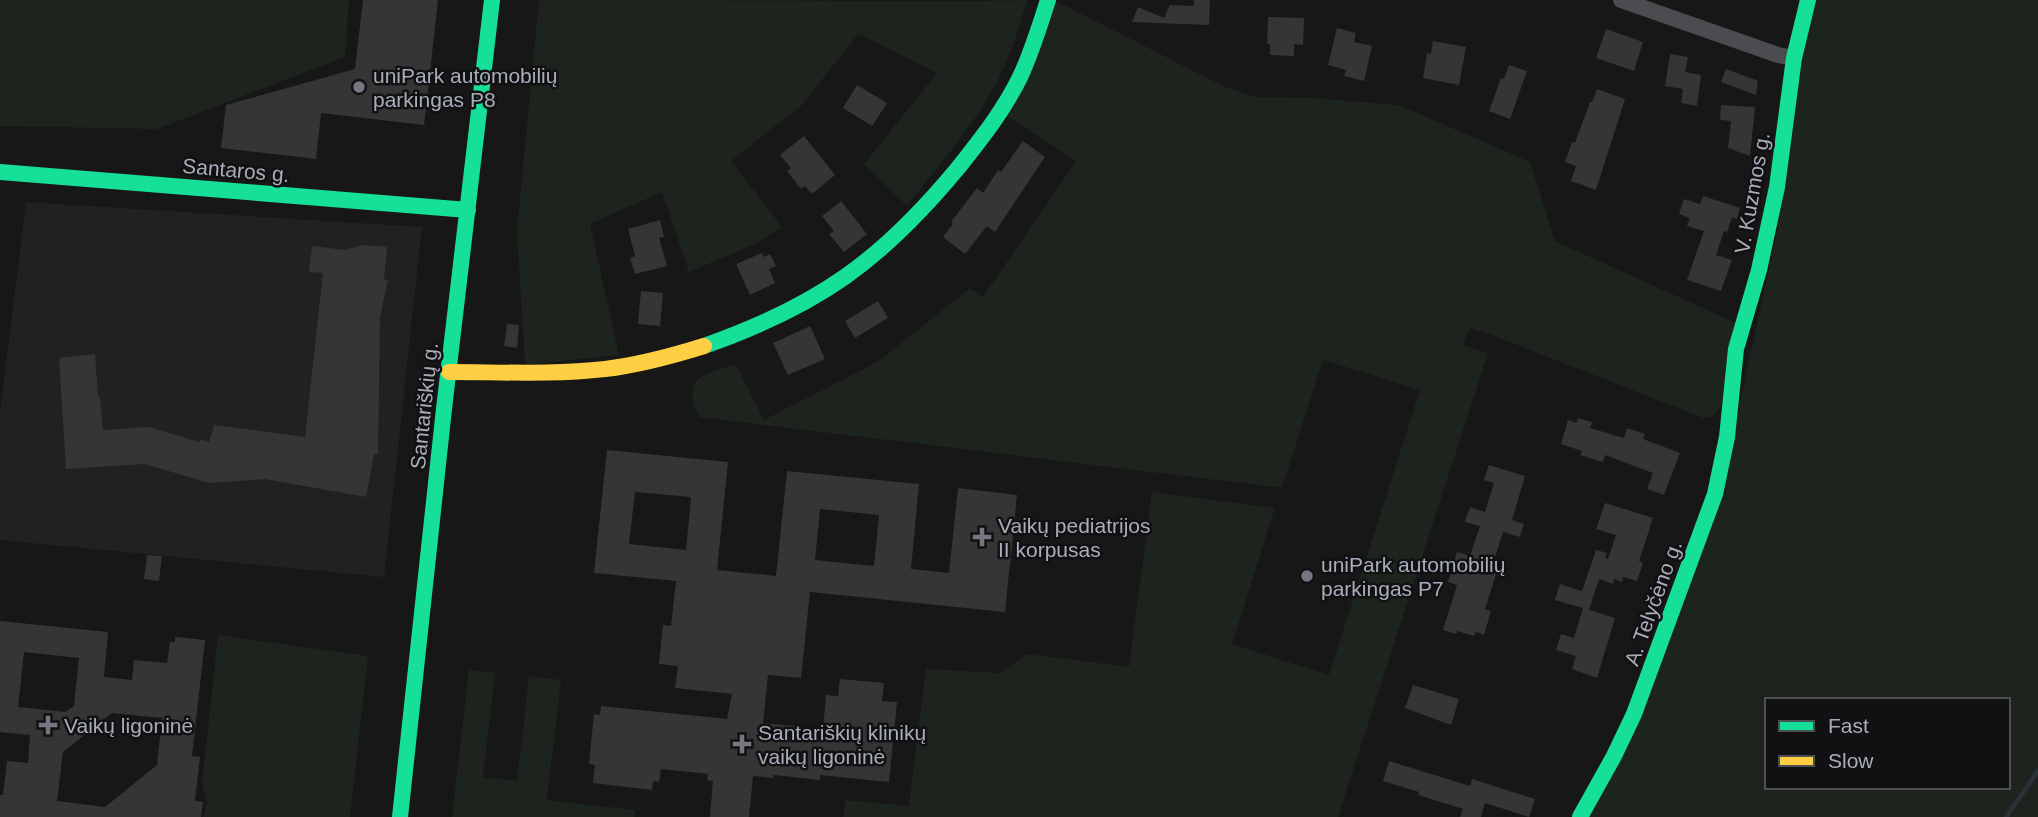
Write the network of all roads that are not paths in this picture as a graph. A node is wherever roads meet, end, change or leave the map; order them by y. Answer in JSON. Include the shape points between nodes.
{"nodes":[{"id":1,"x":492,"y":0,"type":"edge"},
{"id":2,"x":1048,"y":0,"type":"edge"},
{"id":3,"x":1621,"y":0,"type":"edge"},
{"id":4,"x":1808,"y":0,"type":"edge"},
{"id":5,"x":1794,"y":58,"type":"junction"},
{"id":6,"x":0,"y":172,"type":"edge"},
{"id":7,"x":468,"y":209,"type":"junction"},
{"id":8,"x":449,"y":372,"type":"junction"},
{"id":9,"x":1731,"y":391,"type":"joint"},
{"id":10,"x":400,"y":817,"type":"edge"},
{"id":11,"x":1580,"y":817,"type":"edge"}],
"edges":[{"from":1,"to":7,"type":"street","name":"Santariškių g."},
{"from":2,"to":8,"type":"street","via":[[1021,75],[981,140],[902,232],[829,288],[758,326],[673,356],[580,371]]},
{"from":3,"to":5,"type":"street"},
{"from":4,"to":5,"type":"street","name":"V. Kuzmos g."},
{"from":5,"to":9,"type":"street","name":"V. Kuzmos g.","via":[[1777,187],[1736,349]]},
{"from":6,"to":7,"type":"street","name":"Santaros g."},
{"from":7,"to":8,"type":"street","name":"Santariškių g."},
{"from":8,"to":10,"type":"street","name":"Santariškių g."},
{"from":9,"to":11,"type":"street","name":"A. Telyčėno g.","via":[[1727,437],[1703,529],[1634,714]]}]}
